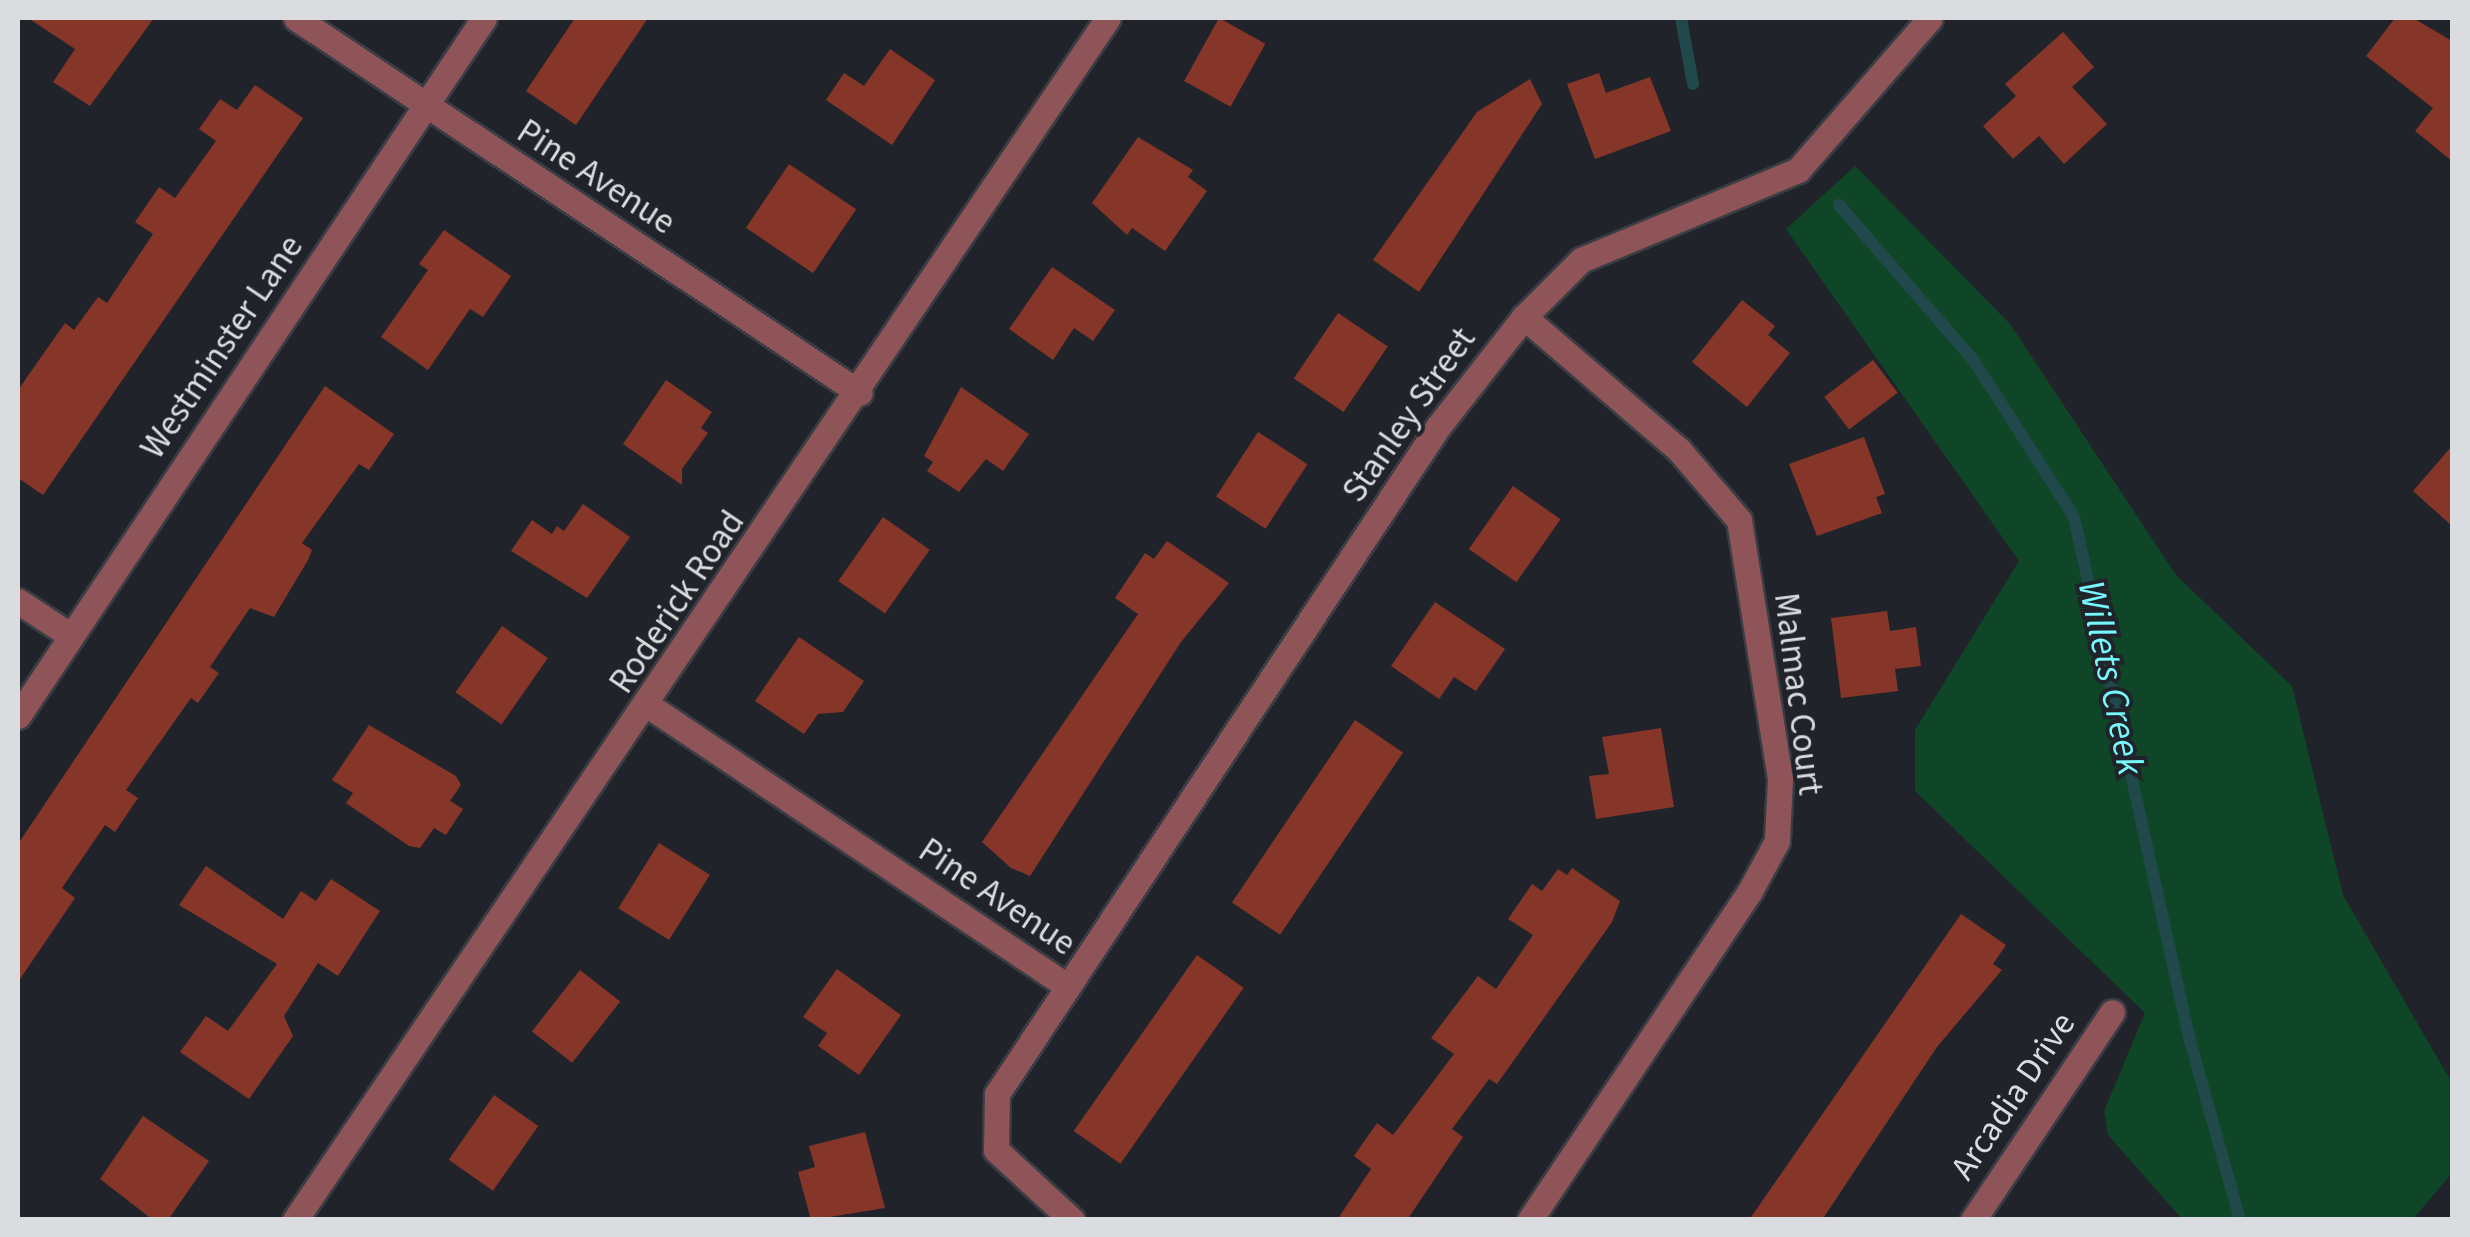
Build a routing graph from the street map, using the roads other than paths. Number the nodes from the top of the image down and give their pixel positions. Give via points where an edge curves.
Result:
1 (296, 18) edge
2 (484, 18) edge
3 (1108, 18) edge
4 (1930, 18) edge
5 (424, 106) junction
6 (1524, 317) junction
7 (860, 393) junction
8 (18, 601) edge
9 (71, 636) junction
10 (648, 706) junction
11 (18, 716) edge
12 (1067, 986) junction
13 (2112, 1012) dead end
14 (295, 1220) edge
15 (1072, 1220) edge
16 (1530, 1220) edge
17 (1973, 1220) edge

1 - 5 street, Pine Avenue
2 - 5 street, Westminster Lane
3 - 7 street, Roderick Road
4 - 6 street, Stanley Street via 1798,170 1580,260
5 - 7 street, Pine Avenue
5 - 9 street, Westminster Lane
6 - 12 street, Stanley Street via 1438,427
6 - 16 street, Malmac Court via 1679,450 1739,520 1780,779 1777,841 1750,891
7 - 10 street, Roderick Road
8 - 9 street
9 - 11 street, Westminster Lane
10 - 12 street, Pine Avenue
10 - 14 street, Roderick Road
12 - 15 street, Pine Avenue via 998,1094 996,1150
13 - 17 street, Arcadia Drive

